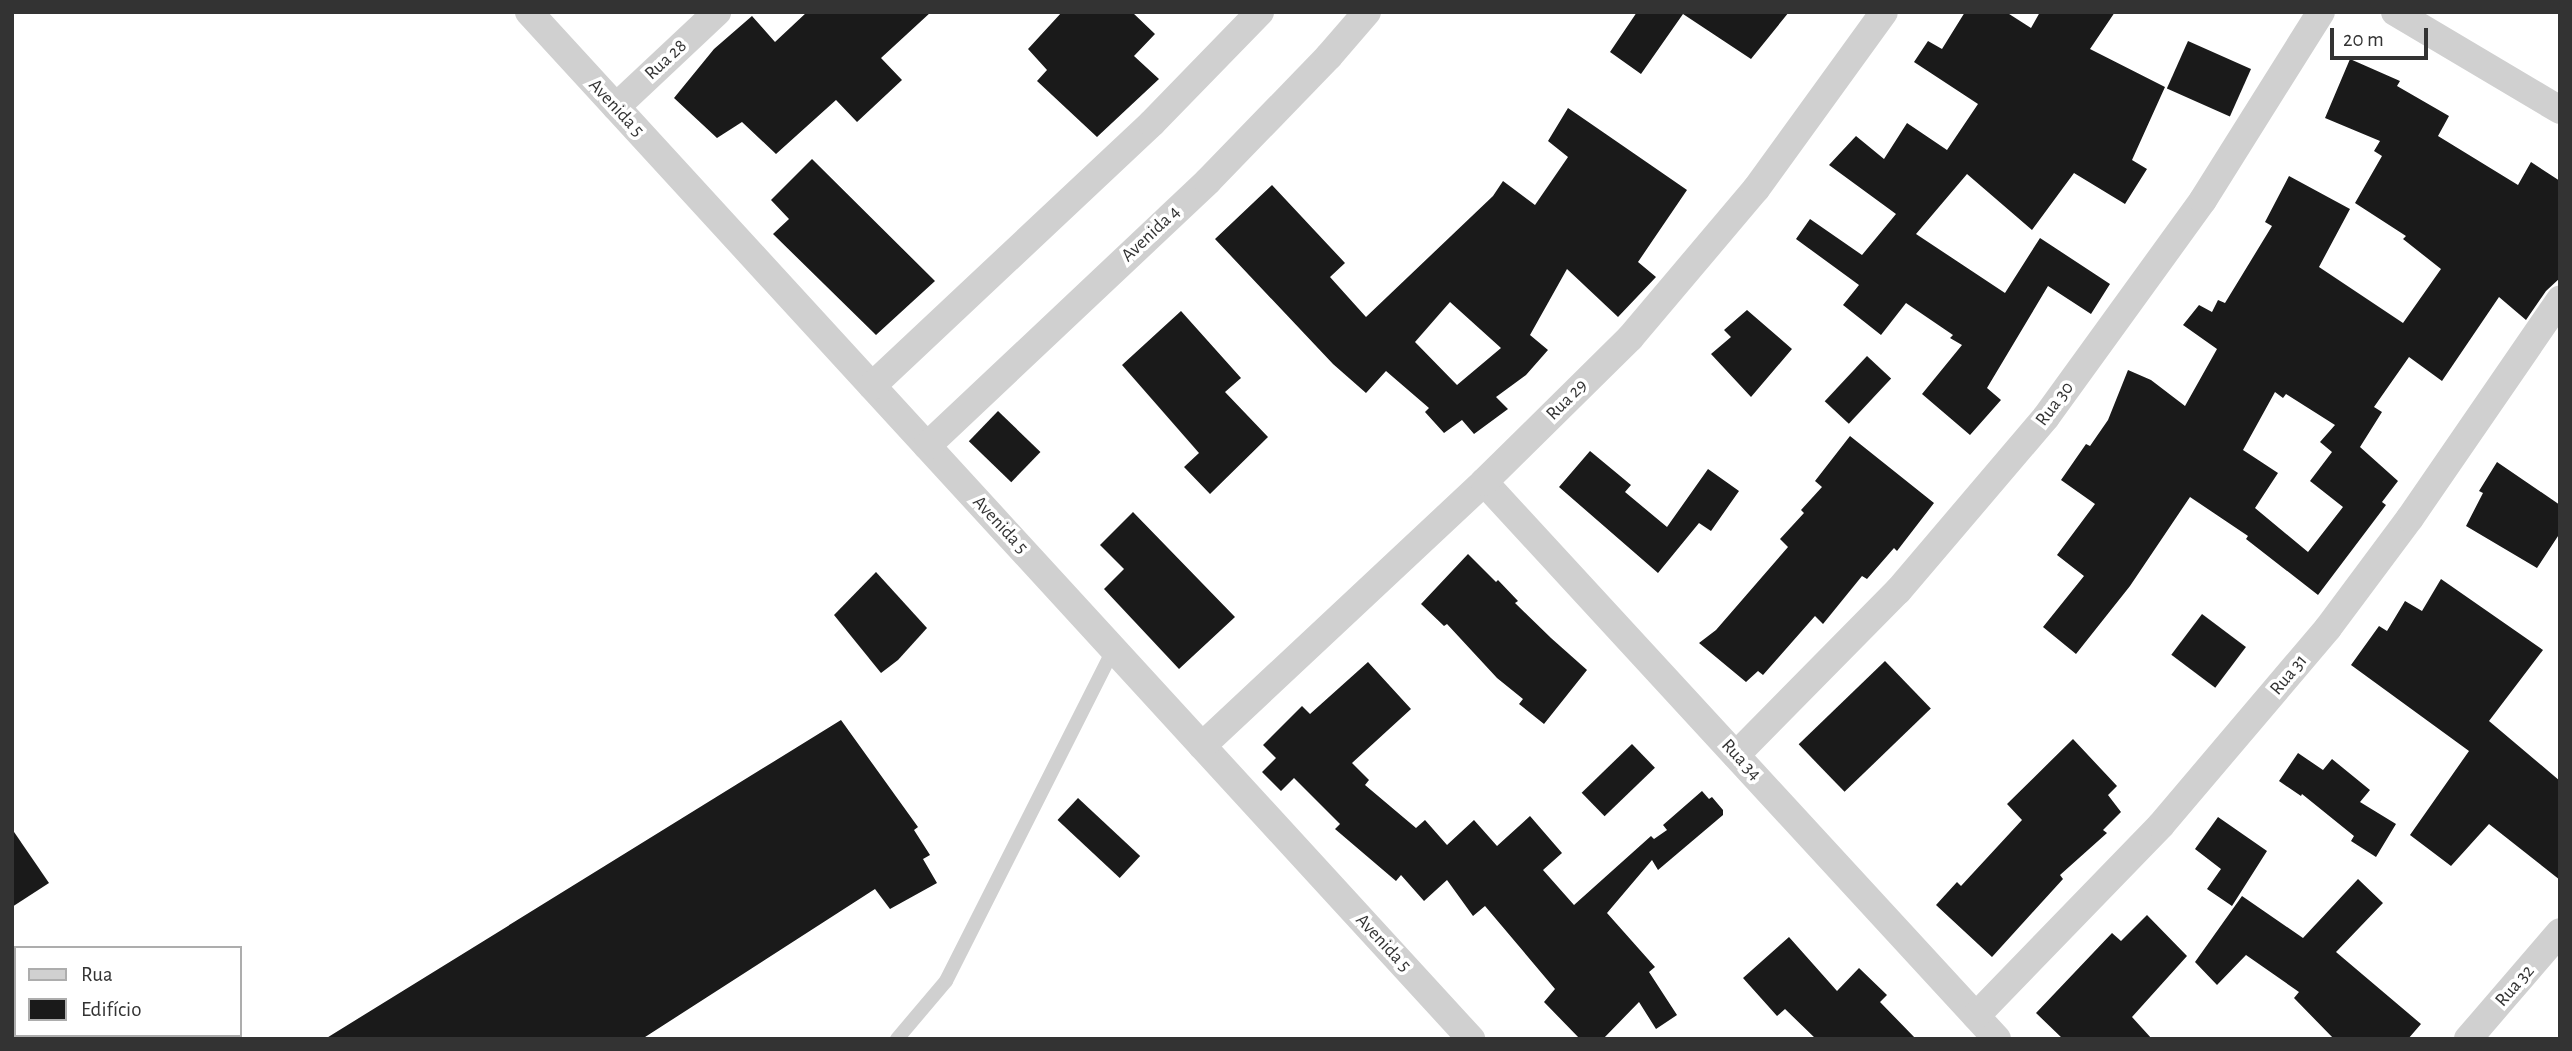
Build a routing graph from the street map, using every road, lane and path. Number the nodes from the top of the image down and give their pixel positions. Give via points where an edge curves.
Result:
1 (529, 12) edge
2 (717, 12) edge
3 (1260, 12) edge
4 (1367, 12) edge
5 (1884, 12) edge
6 (2321, 12) edge
7 (2395, 12) edge
8 (616, 107) junction
9 (2560, 110) edge
10 (2560, 300) edge
11 (872, 386) junction
12 (927, 446) junction
13 (1484, 482) junction
14 (1114, 649) junction
15 (1202, 746) junction
16 (1736, 755) junction
17 (2560, 932) edge
18 (1976, 1016) junction
19 (897, 1039) edge
20 (1471, 1039) edge
21 (1997, 1039) edge
22 (2468, 1039) edge

1 - 8 street, Avenida 5
2 - 8 street, Rua 28
3 - 11 street via 1152,123
4 - 12 street, Avenida 4 via 1208,181
5 - 13 street, Rua 29 via 1756,189 1630,338
6 - 16 street, Rua 30 via 2203,200 2046,417 1898,591
7 - 9 street
8 - 11 street, Avenida 5
10 - 18 street, Rua 31 via 2329,628 2161,825
11 - 12 street, Avenida 5
12 - 14 street, Avenida 5
13 - 15 street, Rua 29
13 - 16 street, Rua 34
14 - 15 street, Avenida 5
14 - 19 lane via 946,981
15 - 20 street, Avenida 5
16 - 18 street, Rua 34
17 - 22 street, Rua 32
18 - 21 street, Rua 34

